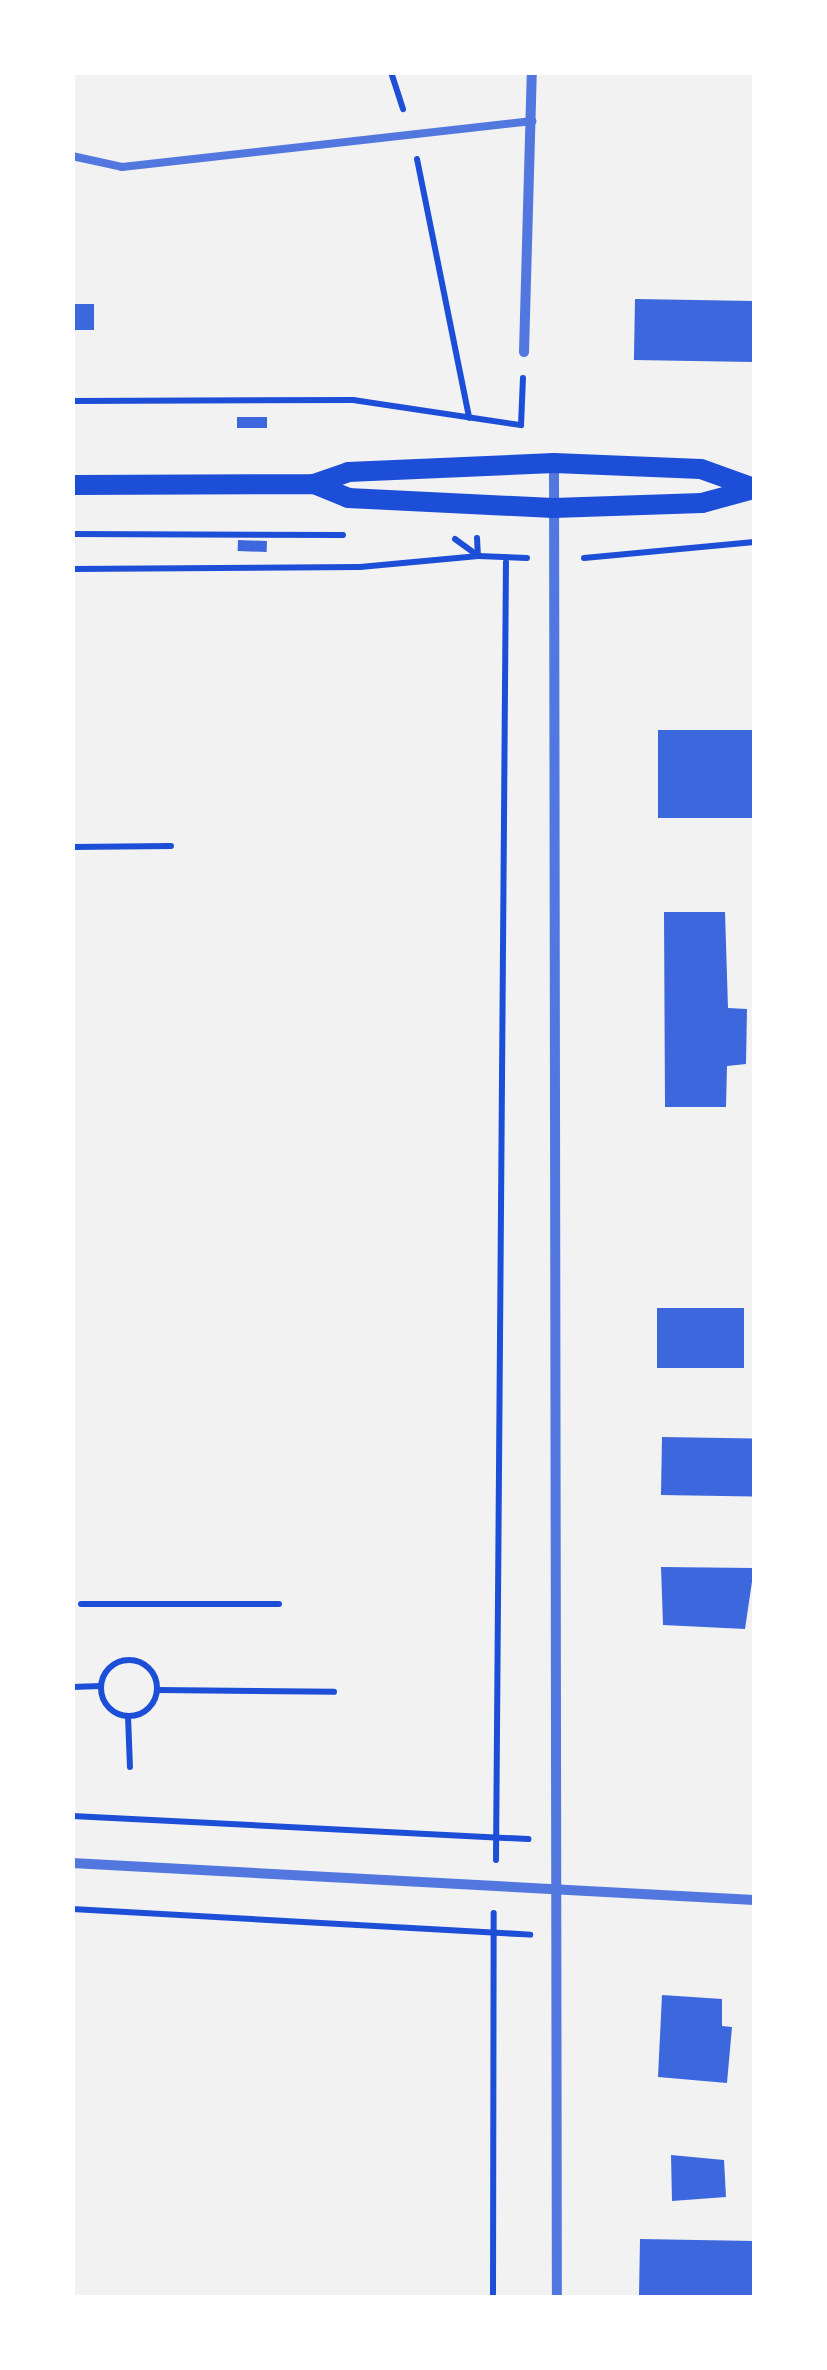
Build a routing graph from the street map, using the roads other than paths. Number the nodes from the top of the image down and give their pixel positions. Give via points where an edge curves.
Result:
1 (532, 72) edge
2 (532, 121) junction
3 (72, 156) edge
4 (524, 352) road end
5 (554, 463) junction
6 (314, 484) junction
7 (72, 485) edge
8 (754, 488) edge
9 (553, 508) junction
10 (72, 1863) edge
11 (558, 1890) junction
12 (754, 1900) edge
13 (557, 2298) edge

1 - 2 street
2 - 3 lane via 122,167
2 - 4 street
5 - 6 main road via 348,472
5 - 8 main road via 702,469
5 - 9 street
6 - 7 main road
6 - 9 main road via 348,498
8 - 9 main road via 702,504
9 - 11 street
10 - 11 street
11 - 12 street
11 - 13 street

